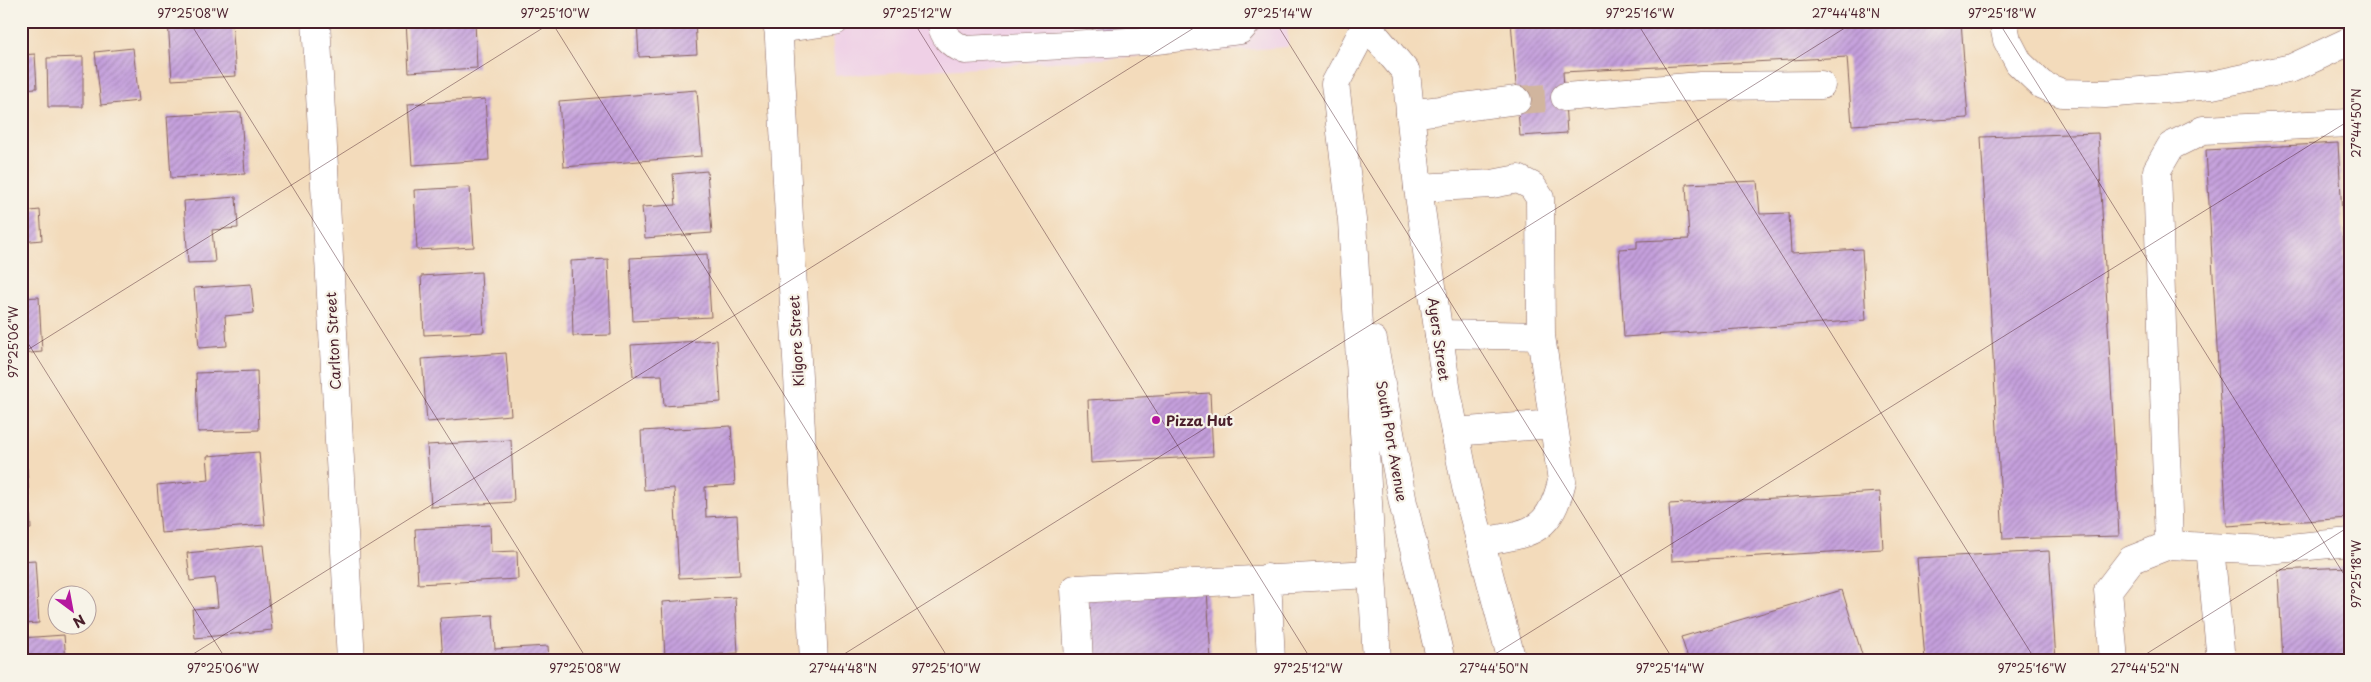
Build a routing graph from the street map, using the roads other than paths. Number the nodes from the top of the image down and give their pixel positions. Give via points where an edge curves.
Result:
1 (316, 21) edge
2 (835, 21) edge
3 (942, 21) edge
4 (1248, 21) edge
5 (2003, 21) edge
6 (1366, 23) edge
7 (778, 25) edge
8 (2350, 41) edge
9 (1821, 85) dead end
10 (1565, 96) tunnel mouth
11 (1517, 100) tunnel mouth
12 (1410, 114) junction
13 (2350, 123) edge
14 (1418, 188) junction
15 (1352, 220) junction
16 (1438, 334) junction
17 (1541, 336) junction
18 (1553, 424) junction
19 (1455, 432) junction
20 (1480, 542) junction
21 (2350, 542) edge
22 (2168, 544) junction
23 (2210, 547) junction
24 (1372, 574) junction
25 (1267, 578) junction
26 (351, 661) edge
27 (814, 661) edge
28 (1079, 661) edge
29 (1271, 661) edge
30 (1377, 661) edge
31 (1441, 661) edge
32 (1512, 661) edge
33 (2114, 661) edge
34 (2221, 661) edge

1 - 26 main road, Carlton Street
2 - 7 main road
3 - 4 main road via 950,44 965,50 1148,41 1240,30
5 - 8 main road via 2007,40 2019,63 2042,85 2062,94 2105,94 2212,85 2292,68
6 - 12 main road, Ayers Street via 1406,72
6 - 15 main road, Ayers Street via 1336,84
7 - 27 main road, Kilgore Street
9 - 10 main road via 1700,86
11 - 12 main road
12 - 14 main road, Ayers Street
13 - 22 main road via 2204,130 2171,146 2157,170
14 - 16 main road, Ayers Street
14 - 17 main road via 1492,184 1518,179 1532,186 1540,198
15 - 24 main road, Ayers Street
15 - 31 main road, South Port Avenue via 1403,503
16 - 17 main road
16 - 19 main road, Ayers Street
17 - 18 main road
18 - 19 main road
18 - 20 main road via 1562,482 1556,505 1544,522 1525,534
19 - 20 main road, Ayers Street
20 - 32 main road, Ayers Street
21 - 23 main road via 2268,550
22 - 23 main road
22 - 33 main road via 2131,560 2108,590
23 - 34 main road
24 - 25 main road
24 - 30 main road, Ayers Street
25 - 28 main road via 1075,589
25 - 29 main road

